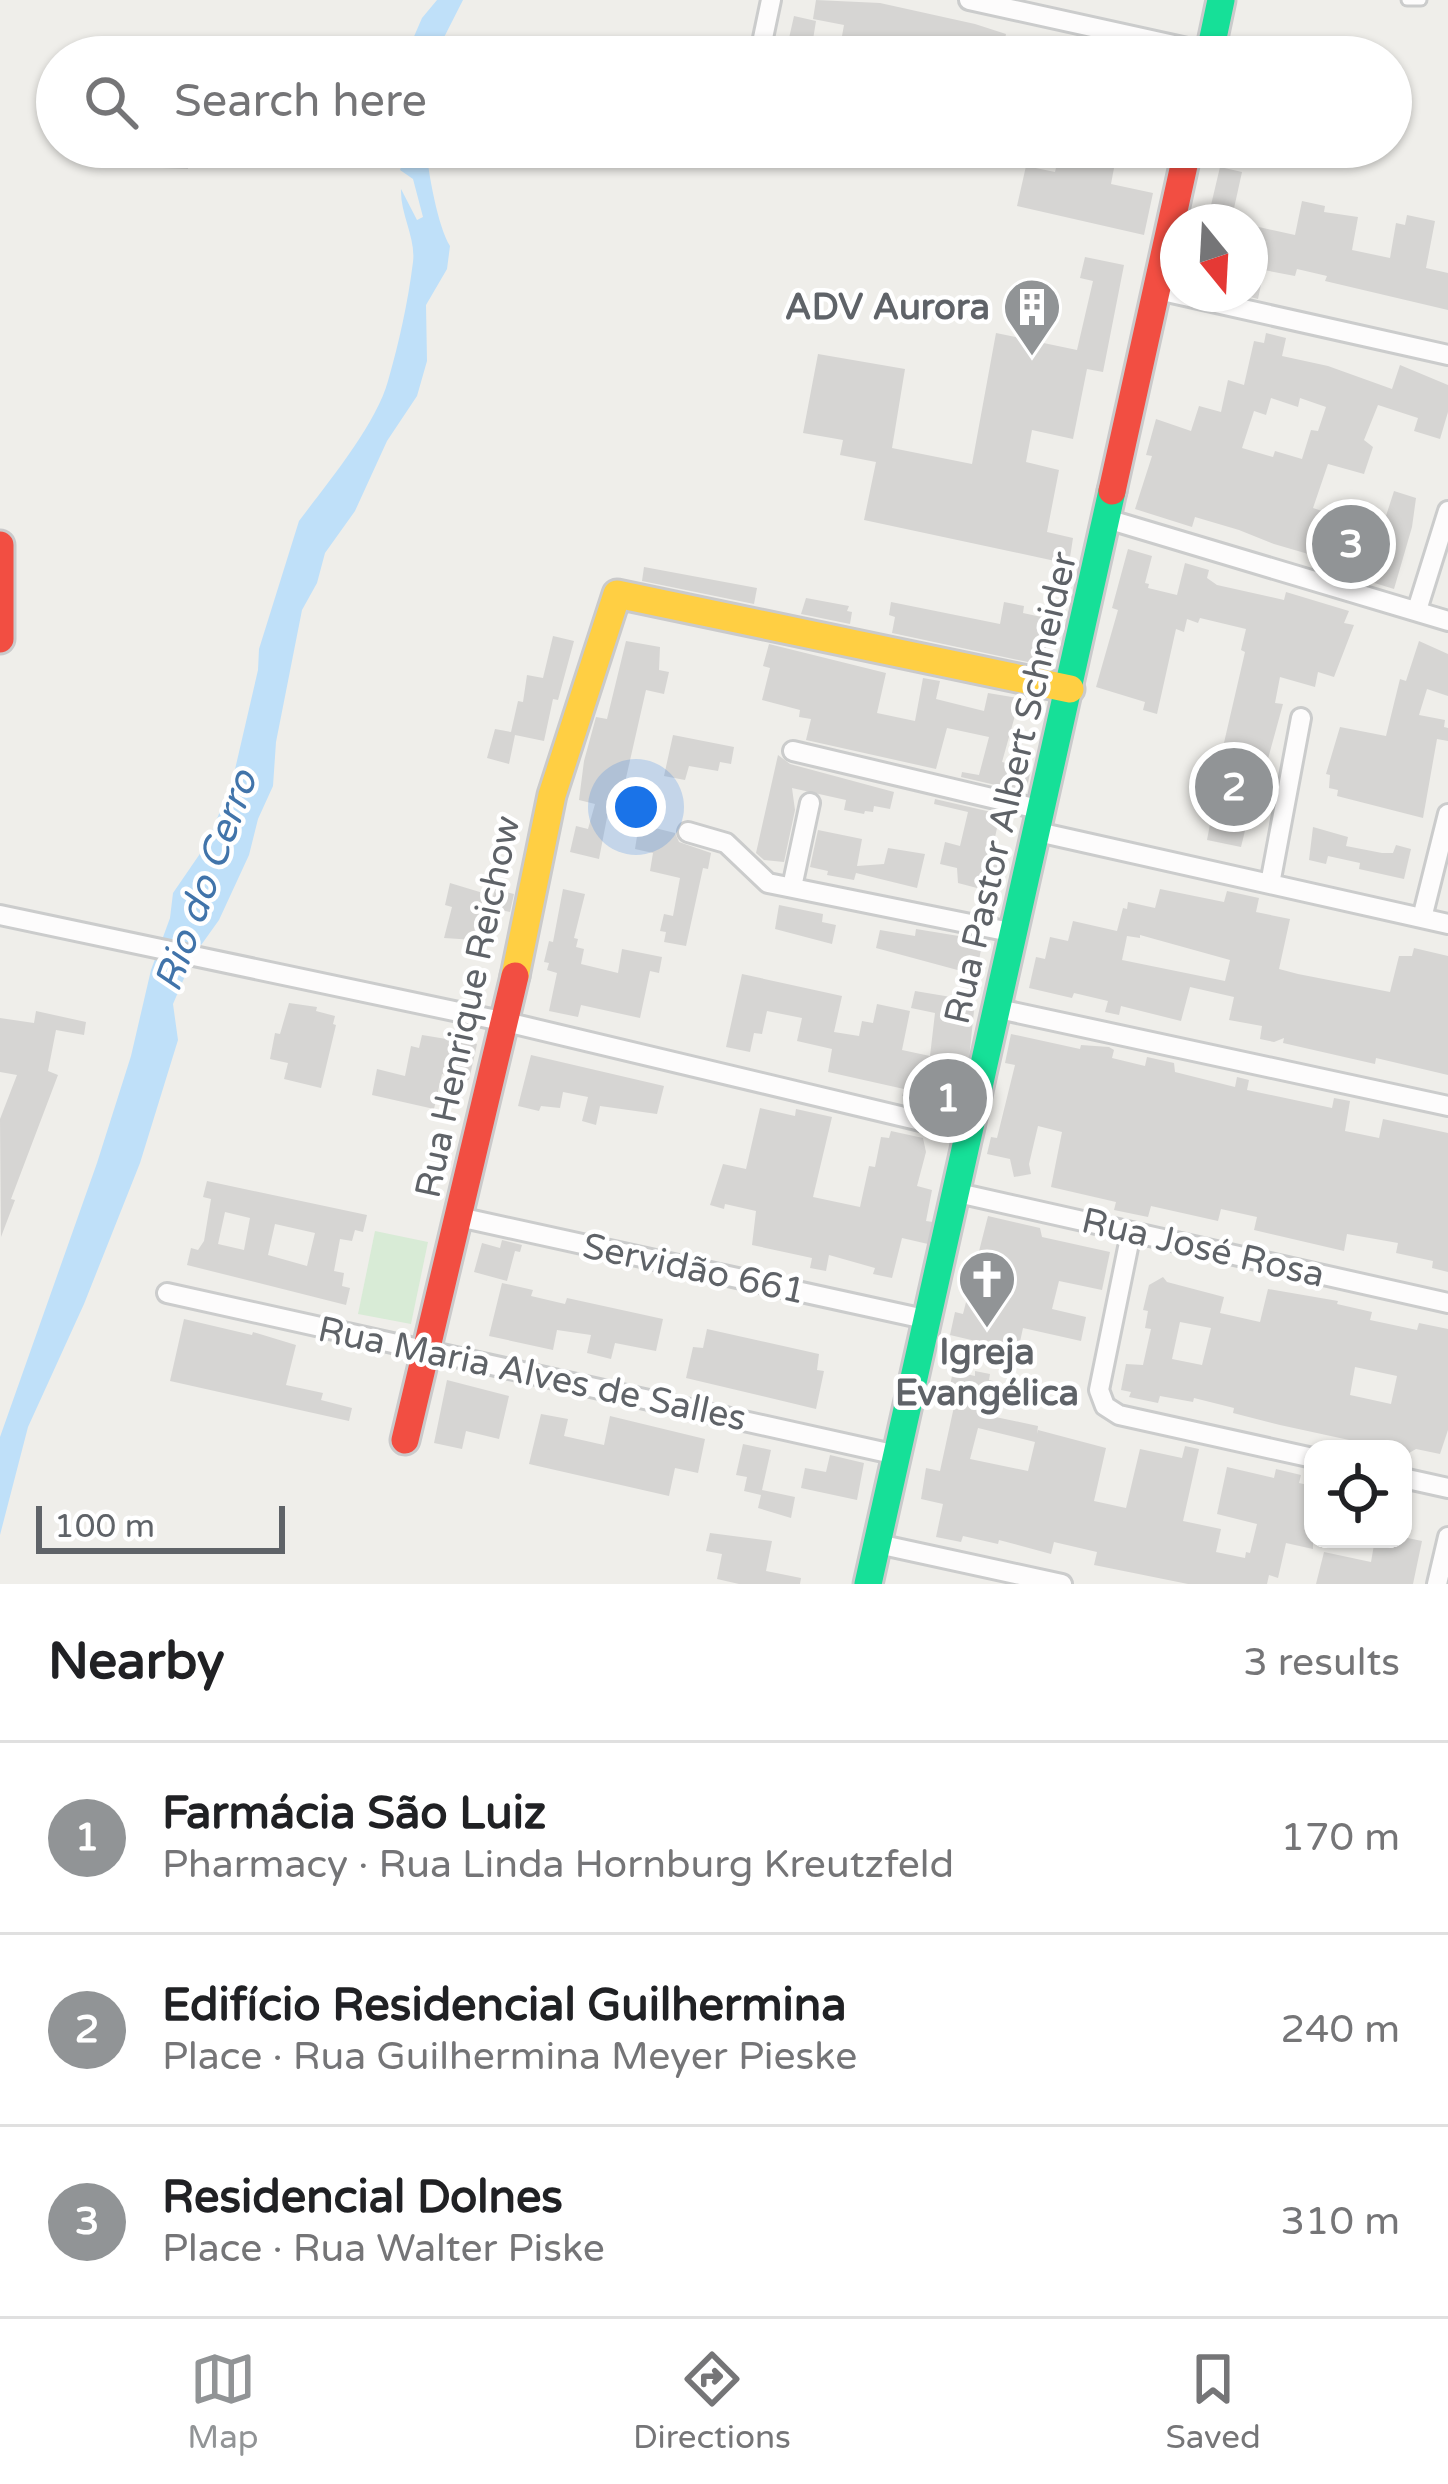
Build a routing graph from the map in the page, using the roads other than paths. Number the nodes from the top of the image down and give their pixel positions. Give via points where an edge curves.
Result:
1 (771, 0) edge
2 (969, 0) edge
3 (1221, 0) edge
4 (1406, 0) edge
5 (1421, 0) edge
6 (763, 36) edge
7 (1126, 36) edge
8 (1213, 36) edge
9 (1184, 168) edge
10 (1158, 290) junction
11 (1448, 355) edge
12 (1448, 511) edge
13 (1107, 519) junction
14 (0, 545) edge
15 (1418, 610) junction
16 (1448, 621) edge
17 (0, 638) edge
18 (1070, 689) junction
19 (1300, 718) dead end
20 (793, 751) dead end
21 (810, 803) dead end
22 (1448, 814) edge
23 (1040, 821) junction
24 (688, 832) dead end
25 (1270, 884) junction
26 (792, 887) junction
27 (0, 915) edge
28 (1423, 918) junction
29 (1448, 923) edge
30 (1015, 933) junction
31 (999, 1009) junction
32 (506, 1022) junction
33 (1448, 1106) edge
34 (971, 1133) junction
35 (958, 1193) junction
36 (459, 1216) junction
37 (582, 1231) dead end
38 (1131, 1233) junction
39 (167, 1294) dead end
40 (1448, 1303) edge
41 (930, 1315) junction
42 (426, 1352) junction
43 (405, 1439) dead end
44 (897, 1455) junction
45 (1304, 1456) edge
46 (1412, 1480) edge
47 (1448, 1488) edge
48 (1448, 1537) edge
49 (878, 1544) junction
50 (868, 1584) edge
51 (1062, 1584) edge
52 (1438, 1584) edge

1 - 6 street
2 - 7 street
3 - 8 main road
4 - 5 lane
9 - 10 main road, Rua Pastor Albert Schneider
10 - 11 street
10 - 13 main road, Rua Pastor Albert Schneider
12 - 15 street
13 - 15 street
13 - 18 main road, Rua Pastor Albert Schneider
14 - 17 main road
15 - 16 street
18 - 23 main road, Rua Pastor Albert Schneider
18 - 32 main road, Rua Henrique Reichow via 617,594 552,795
19 - 25 street
20 - 23 street
21 - 26 street
22 - 28 street
23 - 25 street
23 - 30 main road, Rua Pastor Albert Schneider
24 - 26 street via 726,843 768,883
25 - 28 street
26 - 30 street
27 - 32 street
28 - 29 street
30 - 31 main road, Rua Pastor Albert Schneider
31 - 33 street
31 - 34 main road, Rua Pastor Albert Schneider
32 - 34 street
32 - 36 main road, Rua Henrique Reichow
34 - 35 main road, Rua Pastor Albert Schneider
35 - 38 street, Rua José Rosa
35 - 41 main road, Rua Pastor Albert Schneider
36 - 41 street, Servidão 661
36 - 42 main road, Rua Henrique Reichow
37 - 41 street
38 - 40 street, Rua José Rosa
38 - 45 street via 1099,1390 1105,1406
39 - 42 street, Rua Maria Alves de Salles
41 - 44 main road, Rua Pastor Albert Schneider
42 - 43 main road, Rua Henrique Reichow
42 - 44 street, Rua Maria Alves de Salles
44 - 49 main road, Rua Pastor Albert Schneider
46 - 47 street
48 - 52 street
49 - 50 main road, Rua Pastor Albert Schneider
49 - 51 street

